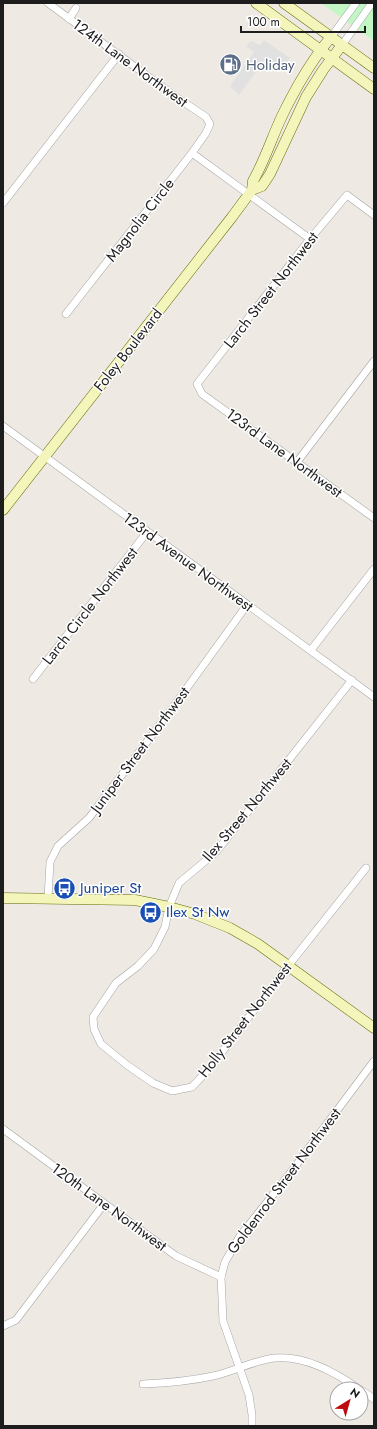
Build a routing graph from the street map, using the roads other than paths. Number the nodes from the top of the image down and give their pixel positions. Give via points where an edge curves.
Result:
1 (48, 3) edge
2 (256, 3) edge
3 (284, 3) edge
4 (356, 3) edge
5 (372, 3) edge
6 (76, 8) dead end
7 (69, 19) junction
8 (331, 37) junction
9 (342, 45) junction
10 (321, 50) junction
11 (119, 54) junction
12 (332, 58) junction
13 (374, 68) edge
14 (374, 89) edge
15 (210, 124) joint
16 (192, 153) junction
17 (250, 192) junction
18 (3, 203) edge
19 (374, 215) edge
20 (310, 239) junction
21 (66, 314) dead end
22 (374, 362) edge
23 (197, 384) joint
24 (3, 426) edge
25 (45, 456) junction
26 (297, 462) junction
27 (3, 510) edge
28 (374, 518) edge
29 (147, 532) junction
30 (374, 569) edge
31 (247, 605) junction
32 (311, 650) junction
33 (33, 679) dead end
34 (352, 680) junction
35 (374, 696) edge
36 (366, 868) dead end
37 (3, 898) edge
38 (48, 898) junction
39 (169, 907) junction
40 (288, 966) junction
41 (94, 1017) joint
42 (374, 1028) edge
43 (374, 1061) edge
44 (3, 1130) edge
45 (104, 1204) junction
46 (221, 1277) junction
47 (3, 1326) edge
48 (240, 1368) junction
49 (348, 1381) edge
50 (143, 1384) dead end
51 (252, 1426) edge

1 - 7 street, 124th Lane Northwest
2 - 10 street
3 - 8 street
4 - 8 street
5 - 9 street
6 - 7 street
7 - 11 street, 124th Lane Northwest
8 - 9 street
8 - 10 street, Foley Boulevard
9 - 12 street, Foley Boulevard
9 - 13 street
10 - 12 street
10 - 17 street, Foley Boulevard via 311,62 282,116
11 - 15 street, 124th Lane Northwest via 206,117
11 - 18 street
12 - 14 street
12 - 17 street, Foley Boulevard via 306,96 270,174 262,186
15 - 16 street, Magnolia Circle
16 - 17 street
16 - 21 street, Magnolia Circle
17 - 20 street
17 - 25 street, Foley Boulevard
19 - 20 street, Larch Street Northwest via 346,195
20 - 23 street, Larch Street Northwest
22 - 26 street
23 - 26 street, 123rd Lane Northwest via 202,394
24 - 25 street, 123rd Avenue Northwest
25 - 27 street, Foley Boulevard
25 - 29 street, 123rd Avenue Northwest
26 - 28 street, 123rd Lane Northwest
29 - 31 street, 123rd Avenue Northwest
29 - 33 street, Larch Circle Northwest
30 - 32 street
31 - 32 street, 123rd Avenue Northwest
31 - 38 street, Juniper Street Northwest via 89,818 58,846 50,862
32 - 34 street, 123rd Avenue Northwest
34 - 35 street, 123rd Avenue Northwest
34 - 39 street, Ilex Street Northwest via 216,852 179,883
36 - 40 street, Holly Street Northwest
37 - 38 street
38 - 39 street via 135,900
39 - 40 street via 230,928
39 - 41 street, Ilex Street Northwest via 165,926 154,949 138,966 116,983
40 - 41 street, Holly Street Northwest via 208,1070 192,1087 182,1090 172,1091 153,1083 101,1044 94,1029
40 - 42 street
43 - 46 street, Goldenrod Street Northwest via 240,1236 225,1262
44 - 45 street, 120th Lane Northwest
45 - 46 street, 120th Lane Northwest via 176,1256
45 - 47 street via 16,1320
46 - 48 street, Goldenrod Street Northwest via 223,1321
48 - 49 street via 275,1358 299,1360 320,1366
48 - 50 street via 187,1381
48 - 51 street, Goldenrod Street Northwest via 249,1395

